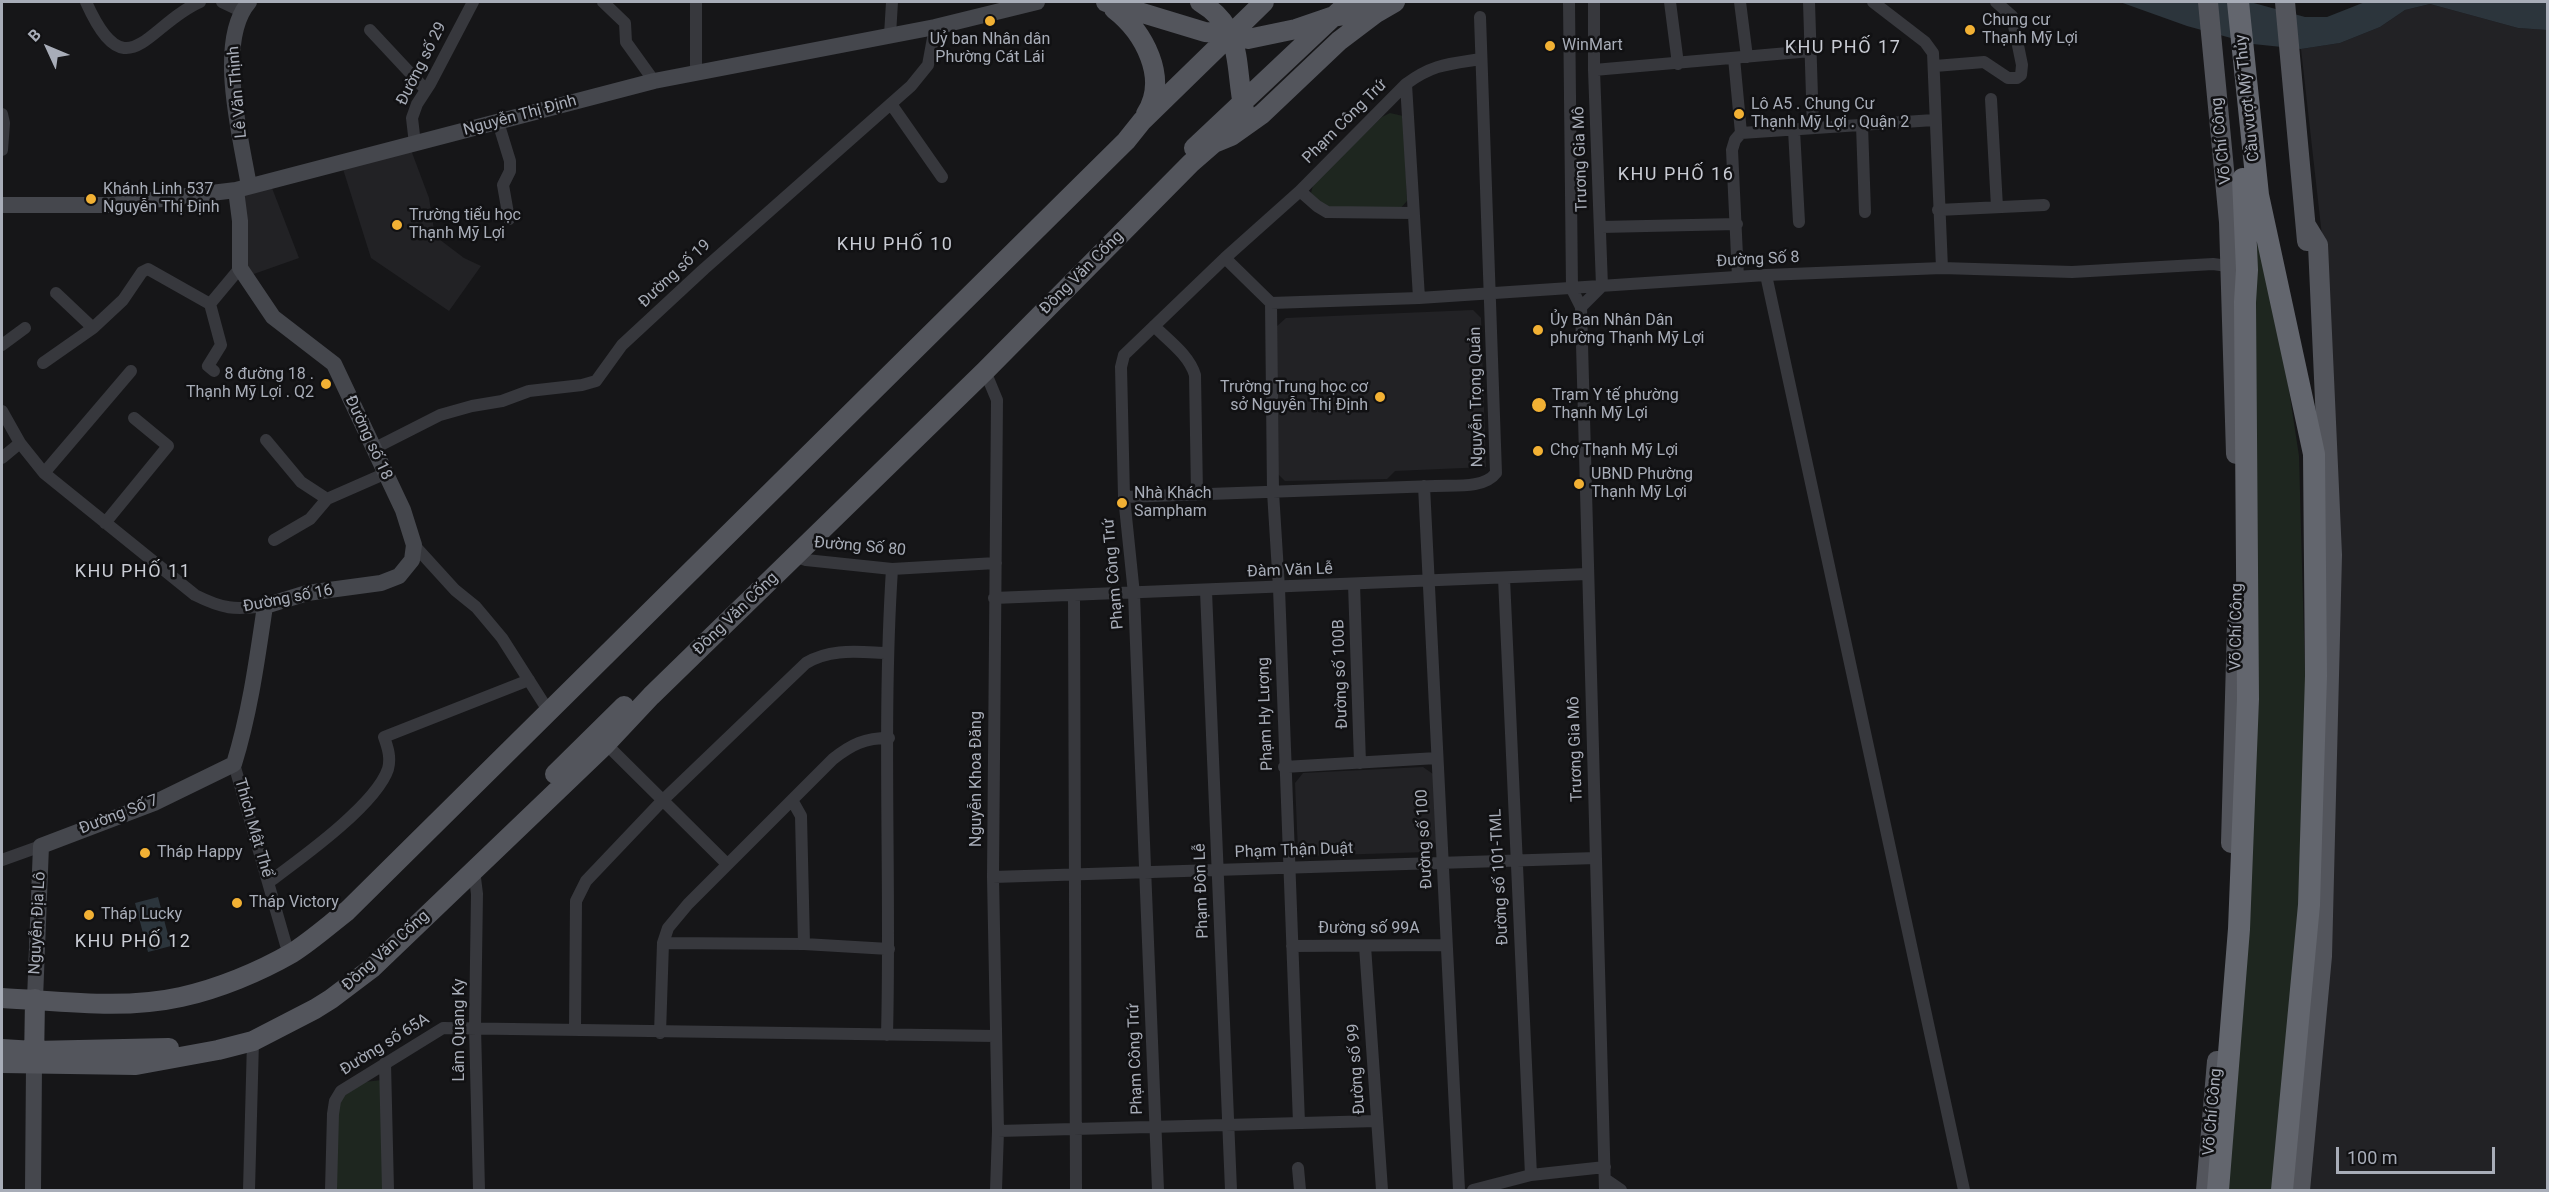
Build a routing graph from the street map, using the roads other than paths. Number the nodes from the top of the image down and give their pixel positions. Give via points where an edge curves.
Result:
1 (86, 2) edge
2 (200, 2) edge
3 (222, 2) edge
4 (472, 2) edge
5 (603, 2) edge
6 (696, 2) edge
7 (892, 2) edge
8 (1037, 2) edge
9 (1105, 2) edge
10 (1200, 2) edge
11 (1264, 2) edge
12 (1349, 2) edge
13 (1368, 2) edge
14 (1395, 2) edge
15 (1569, 2) edge
16 (1594, 2) edge
17 (1670, 2) edge
18 (1740, 2) edge
19 (1809, 2) edge
20 (1873, 2) edge
21 (1996, 2) edge
22 (2208, 2) edge
23 (2225, 2) edge
24 (2238, 2) edge
25 (2285, 2) edge
26 (245, 6) edge
27 (1331, 16) junction
28 (1480, 17) dead end
29 (935, 27) junction
30 (370, 30) dead end
31 (1231, 34) junction
32 (890, 35) junction
33 (1811, 51) junction
34 (1740, 58) junction
35 (1481, 59) junction
36 (1678, 64) junction
37 (1935, 66) junction
38 (1594, 70) junction
39 (696, 73) junction
40 (654, 81) junction
41 (1239, 81) junction
42 (1406, 84) junction
43 (426, 90) junction
44 (1991, 99) dead end
45 (1242, 101) junction
46 (891, 104) junction
47 (2, 114) edge
48 (1223, 119) junction
49 (1934, 120) junction
50 (498, 123) junction
51 (1247, 125) junction
52 (1862, 125) junction
53 (1137, 126) junction
54 (1813, 128) junction
55 (1794, 130) junction
56 (1741, 134) junction
57 (1214, 143) junction
58 (415, 144) junction
59 (2, 150) edge
60 (1188, 160) junction
61 (942, 177) dead end
62 (243, 188) junction
63 (1300, 190) junction
64 (2251, 194) junction
65 (2, 205) edge
66 (2044, 205) dead end
67 (1997, 207) junction
68 (1938, 210) junction
69 (1865, 212) dead end
70 (1413, 213) junction
71 (508, 219) dead end
72 (1799, 222) dead end
73 (1737, 224) junction
74 (1600, 227) junction
75 (2307, 227) junction
76 (1225, 258) junction
77 (240, 268) junction
78 (1942, 268) junction
79 (2238, 268) junction
80 (1766, 275) junction
81 (1738, 277) junction
82 (1602, 286) junction
83 (1572, 289) junction
84 (56, 292) dead end
85 (1491, 293) junction
86 (1419, 298) junction
87 (1271, 303) junction
88 (210, 304) junction
89 (1581, 307) junction
90 (1154, 326) junction
91 (25, 328) dead end
92 (93, 328) junction
93 (2, 345) edge
94 (43, 363) dead end
95 (985, 370) junction
96 (131, 371) dead end
97 (214, 371) dead end
98 (2, 411) edge
99 (134, 418) dead end
100 (266, 440) dead end
101 (813, 443) junction
102 (20, 444) junction
103 (374, 449) junction
104 (2314, 454) junction
105 (2, 458) edge
106 (44, 472) junction
107 (384, 474) junction
108 (1424, 486) junction
109 (1273, 492) junction
110 (1197, 494) junction
111 (1124, 497) junction
112 (327, 499) junction
113 (105, 523) junction
114 (274, 540) dead end
115 (414, 545) junction
116 (788, 554) junction
117 (2323, 556) junction
118 (996, 563) junction
119 (892, 569) junction
120 (1587, 574) junction
121 (1504, 578) junction
122 (1428, 581) junction
123 (1354, 585) junction
124 (1279, 588) junction
125 (1206, 591) junction
126 (1134, 594) junction
127 (1074, 596) junction
128 (994, 598) junction
129 (265, 606) junction
130 (887, 653) junction
131 (529, 680) junction
132 (544, 704) junction
133 (889, 738) junction
134 (606, 744) junction
135 (1437, 758) junction
136 (1360, 763) junction
137 (234, 764) junction
138 (1284, 767) junction
139 (663, 800) junction
140 (792, 800) junction
141 (41, 846) junction
142 (1596, 858) junction
143 (2, 860) edge
144 (1515, 860) junction
145 (1442, 862) junction
146 (472, 864) junction
147 (727, 864) junction
148 (1288, 867) junction
149 (1218, 870) junction
150 (1145, 872) junction
151 (1075, 874) junction
152 (993, 876) junction
153 (270, 882) junction
154 (663, 943) junction
155 (804, 944) junction
156 (286, 945) junction
157 (1446, 945) junction
158 (1292, 946) junction
159 (1365, 946) junction
160 (889, 949) junction
161 (2, 998) edge
162 (35, 999) junction
163 (475, 1027) junction
164 (575, 1029) junction
165 (660, 1033) junction
166 (887, 1035) junction
167 (995, 1036) junction
168 (253, 1041) junction
169 (2, 1049) edge
170 (34, 1058) junction
171 (2, 1063) edge
172 (385, 1064) junction
173 (1377, 1121) junction
174 (1299, 1124) junction
175 (1228, 1125) junction
176 (1156, 1127) junction
177 (1076, 1129) junction
178 (999, 1131) junction
179 (1298, 1168) dead end
180 (1531, 1175) junction
181 (1605, 1179) edge
182 (33, 1191) edge
183 (249, 1191) edge
184 (331, 1191) edge
185 (388, 1191) edge
186 (479, 1191) edge
187 (996, 1191) edge
188 (1076, 1191) edge
189 (1158, 1191) edge
190 (1231, 1191) edge
191 (1300, 1191) edge
192 (1382, 1191) edge
193 (1459, 1191) edge
194 (1473, 1191) edge
195 (1621, 1191) edge
196 (1964, 1191) edge
197 (2206, 1191) edge
198 (2218, 1191) edge
199 (2282, 1191) edge
200 (2300, 1191) edge

1 - 2 street via 105,36 124,49 142,44 184,9
3 - 26 street
4 - 43 street, Đường số 29
5 - 40 street via 625,23 626,42
6 - 39 street
7 - 32 street
8 - 29 street, Nguyễn Thị Định
9 - 31 main road via 1205,32
9 - 53 main road via 1134,27 1151,56 1154,89 1150,107
10 - 31 main road via 1222,20
11 - 31 main road
12 - 27 main road
13 - 27 main road via 1350,14
14 - 51 main road, Đồng Văn Cống via 1338,42
15 - 83 street, Trương Gia Mô
16 - 38 street, Trương Gia Mô
17 - 36 street
18 - 34 street
19 - 33 street
20 - 37 street via 1925,42 1933,53
21 - 37 street via 2012,16 2021,75 2008,78 1984,62
22 - 79 main road, Võ Chí Công via 2229,222
23 - 64 highway, Cầu vượt Mỹ Thủy
24 - 64 highway, Cầu vượt Mỹ Thủy
25 - 75 main road
26 - 62 street, Lê Văn Thịnh via 233,36
27 - 31 main road via 1267,36 1248,39
27 - 45 main road, Đồng Văn Cống
28 - 35 street, Nguyễn Trọng Quản
29 - 32 street, Nguyễn Thị Định
29 - 46 street, Đường số 19 via 928,65
30 - 43 street
31 - 41 main road via 1238,52
31 - 53 main road
32 - 39 street, Nguyễn Thị Định
33 - 34 street
33 - 54 street
34 - 36 street
34 - 56 street
35 - 42 street, Phạm Công Trứ via 1425,70
35 - 85 street, Nguyễn Trọng Quản
36 - 38 street
37 - 49 street
38 - 74 street, Trương Gia Mô
39 - 40 street, Nguyễn Thị Định
40 - 50 street, Nguyễn Thị Định
41 - 45 main road
41 - 48 main road
42 - 63 street, Phạm Công Trứ
42 - 70 street
43 - 58 street, Đường số 29 via 412,118
44 - 67 street
45 - 48 main road, Đồng Văn Cống
45 - 51 main road
45 - 57 main road via 1234,123
46 - 61 street
46 - 103 street, Đường số 19 via 622,345 596,381 530,391 440,415
47 - 59 street
48 - 60 main road, Đồng Văn Cống
49 - 52 street
49 - 68 street
50 - 58 street, Nguyễn Thị Định
50 - 71 street via 510,161 503,185
51 - 57 main road, Đồng Văn Cống
52 - 54 street
52 - 69 street
53 - 101 main road via 1126,141
54 - 55 street
55 - 56 street
55 - 72 street
56 - 73 street via 1732,150
57 - 60 main road, Đồng Văn Cống
58 - 62 street, Nguyễn Thị Định
60 - 95 main road, Đồng Văn Cống
60 - 116 main road, Đồng Văn Cống
62 - 65 street, Nguyễn Thị Định via 112,205
62 - 77 street
63 - 70 street via 1327,212
63 - 76 street, Phạm Công Trứ
64 - 79 highway, Võ Chí Công
64 - 104 highway
66 - 67 street
67 - 68 street
68 - 78 street
70 - 86 street
73 - 74 street
73 - 81 street
74 - 82 street, Trương Gia Mô
75 - 104 main road via 2316,384
75 - 117 main road via 2318,245
76 - 87 street
76 - 90 street, Phạm Công Trứ
77 - 88 street
77 - 103 street, Đường số 18 via 273,317 334,364
78 - 79 street, Đường Số 8 via 2072,272 2213,264
78 - 80 street, Đường Số 8
79 - 197 main road, Võ Chí Công via 2239,564 2229,928
79 - 198 highway, Võ Chí Công via 2245,302 2248,699 2239,929
80 - 81 street, Đường Số 8
80 - 196 street
81 - 82 street, Đường Số 8
82 - 83 street, Đường Số 8
82 - 89 street
83 - 85 street, Đường Số 8
83 - 89 street, Trương Gia Mô
84 - 92 street
85 - 86 street, Đường Số 8
85 - 108 street, Nguyễn Trọng Quản via 1496,473 1483,483
86 - 87 street, Đường Số 8
87 - 109 street, Phạm Hy Lượng
88 - 92 street via 145,269 123,300
88 - 97 street via 221,345 208,366
89 - 120 street, Trương Gia Mô
90 - 110 street via 1185,357 1195,375
90 - 111 street, Phạm Công Trứ via 1124,355 1121,367
91 - 93 street
92 - 94 street
95 - 116 main road, Đồng Văn Cống
95 - 118 street, Nguyễn Khoa Đăng via 998,400
96 - 106 street
98 - 102 street, Đường số 16
99 - 113 street via 168,446
100 - 112 street via 301,482
101 - 132 main road
101 - 162 main road via 347,910 292,952 227,982 181,997 101,1003
102 - 105 street
102 - 106 street, Đường số 16
103 - 107 street, Đường số 18
104 - 117 highway
106 - 113 street, Đường số 16
107 - 112 street
107 - 115 street, Đường số 18 via 404,510
108 - 109 street, Nguyễn Trọng Quản
108 - 122 street, Đường số 100
109 - 110 street, Nguyễn Trọng Quản
109 - 124 street, Phạm Hy Lượng
110 - 111 street, Nguyễn Trọng Quản
111 - 126 street, Phạm Công Trứ
112 - 114 street via 310,519
113 - 129 street, Đường số 16 via 195,595 219,607 238,610
115 - 129 street, Đường số 16 via 412,560 399,576 381,583 307,593
115 - 131 street, Đường số 18 via 476,607
116 - 119 street, Đường Số 80 via 806,560
116 - 134 main road, Đồng Văn Cống
116 - 146 main road, Đồng Văn Cống
117 - 199 highway via 2309,905
117 - 200 main road via 2322,956
118 - 119 street, Đường Số 80
118 - 128 street, Nguyễn Khoa Đăng
119 - 130 street
120 - 121 street, Đàm Văn Lễ
120 - 142 street, Trương Gia Mô
121 - 122 street, Đàm Văn Lễ
121 - 144 street, Đường số 101-TML
122 - 123 street, Đàm Văn Lễ
122 - 135 street, Đường số 100
123 - 124 street, Đàm Văn Lễ
123 - 136 street, Đường số 100B
124 - 125 street, Đàm Văn Lễ
124 - 138 street, Phạm Hy Lượng
125 - 126 street, Đàm Văn Lễ
125 - 149 street, Phạm Đôn Lễ
126 - 127 street, Đàm Văn Lễ
126 - 150 street, Phạm Công Trứ
127 - 128 street, Đàm Văn Lễ
127 - 151 street
128 - 152 street, Nguyễn Khoa Đăng
129 - 137 street, Thích Mật Thể via 256,675
130 - 133 street
130 - 139 street via 836,652 806,663
131 - 132 street, Đường số 18
131 - 153 street via 384,737 389,762 377,788 351,816
132 - 156 main road via 356,891
133 - 140 street via 869,738 852,744
133 - 160 street
134 - 139 street
134 - 146 main road, Đồng Văn Cống
135 - 136 street
135 - 145 street, Đường số 100
136 - 138 street
137 - 141 street, Đường Số 7 via 154,803
137 - 153 street, Thích Mật Thể
138 - 148 street, Phạm Hy Lượng
139 - 147 street
139 - 164 street via 586,881 576,901
140 - 147 street
140 - 155 street via 801,816
141 - 143 street, Đường Số 7
141 - 162 street, Nguyễn Địa Lô
142 - 144 street, Phạm Thận Duật
142 - 181 street, Trương Gia Mô
144 - 145 street, Phạm Thận Duật
144 - 180 street, Đường số 101-TML
145 - 148 street, Phạm Thận Duật
145 - 157 street, Đường số 100
146 - 163 street, Lâm Quang Ky via 477,934
146 - 168 main road, Đồng Văn Cống via 372,968 331,999
146 - 170 main road, Đồng Văn Cống via 341,981 320,996 245,1032 162,1050
147 - 154 street via 688,903 668,928
148 - 149 street, Phạm Thận Duật
148 - 158 street, Phạm Hy Lượng
149 - 150 street, Phạm Thận Duật
149 - 175 street, Phạm Đôn Lễ
150 - 151 street, Phạm Thận Duật
150 - 176 street, Phạm Công Trứ
151 - 152 street, Phạm Thận Duật
151 - 177 street
152 - 167 street, Nguyễn Khoa Đăng
153 - 156 street, Thích Mật Thể
154 - 155 street
154 - 165 street
155 - 160 street
156 - 162 main road via 239,967 186,983
157 - 159 street, Đường số 99A
157 - 193 street, Đường số 100
158 - 159 street, Đường số 99A
158 - 174 street, Phạm Hy Lượng
159 - 173 street, Đường số 99
160 - 166 street
161 - 162 main road
162 - 170 main road
163 - 164 street, Đường số 65A
163 - 172 street, Đường số 65A via 442,1028
163 - 186 street, Lâm Quang Ky
164 - 165 street, Đường số 65A
165 - 166 street, Đường số 65A
166 - 167 street, Đường số 65A
167 - 178 street, Nguyễn Khoa Đăng
168 - 170 main road, Đồng Văn Cống via 135,1065
168 - 183 street
169 - 170 main road, Đồng Văn Cống
170 - 171 main road, Đồng Văn Cống
170 - 182 street
172 - 184 street, Đường số 65A via 341,1091 335,1101
172 - 185 street
173 - 174 street
173 - 192 street, Đường số 99
174 - 175 street
175 - 176 street
175 - 190 street, Phạm Đôn Lễ
176 - 177 street
176 - 189 street, Phạm Công Trứ
177 - 178 street
177 - 188 street
178 - 187 street, Nguyễn Khoa Đăng
179 - 191 street
180 - 181 street
180 - 194 street
181 - 195 street

